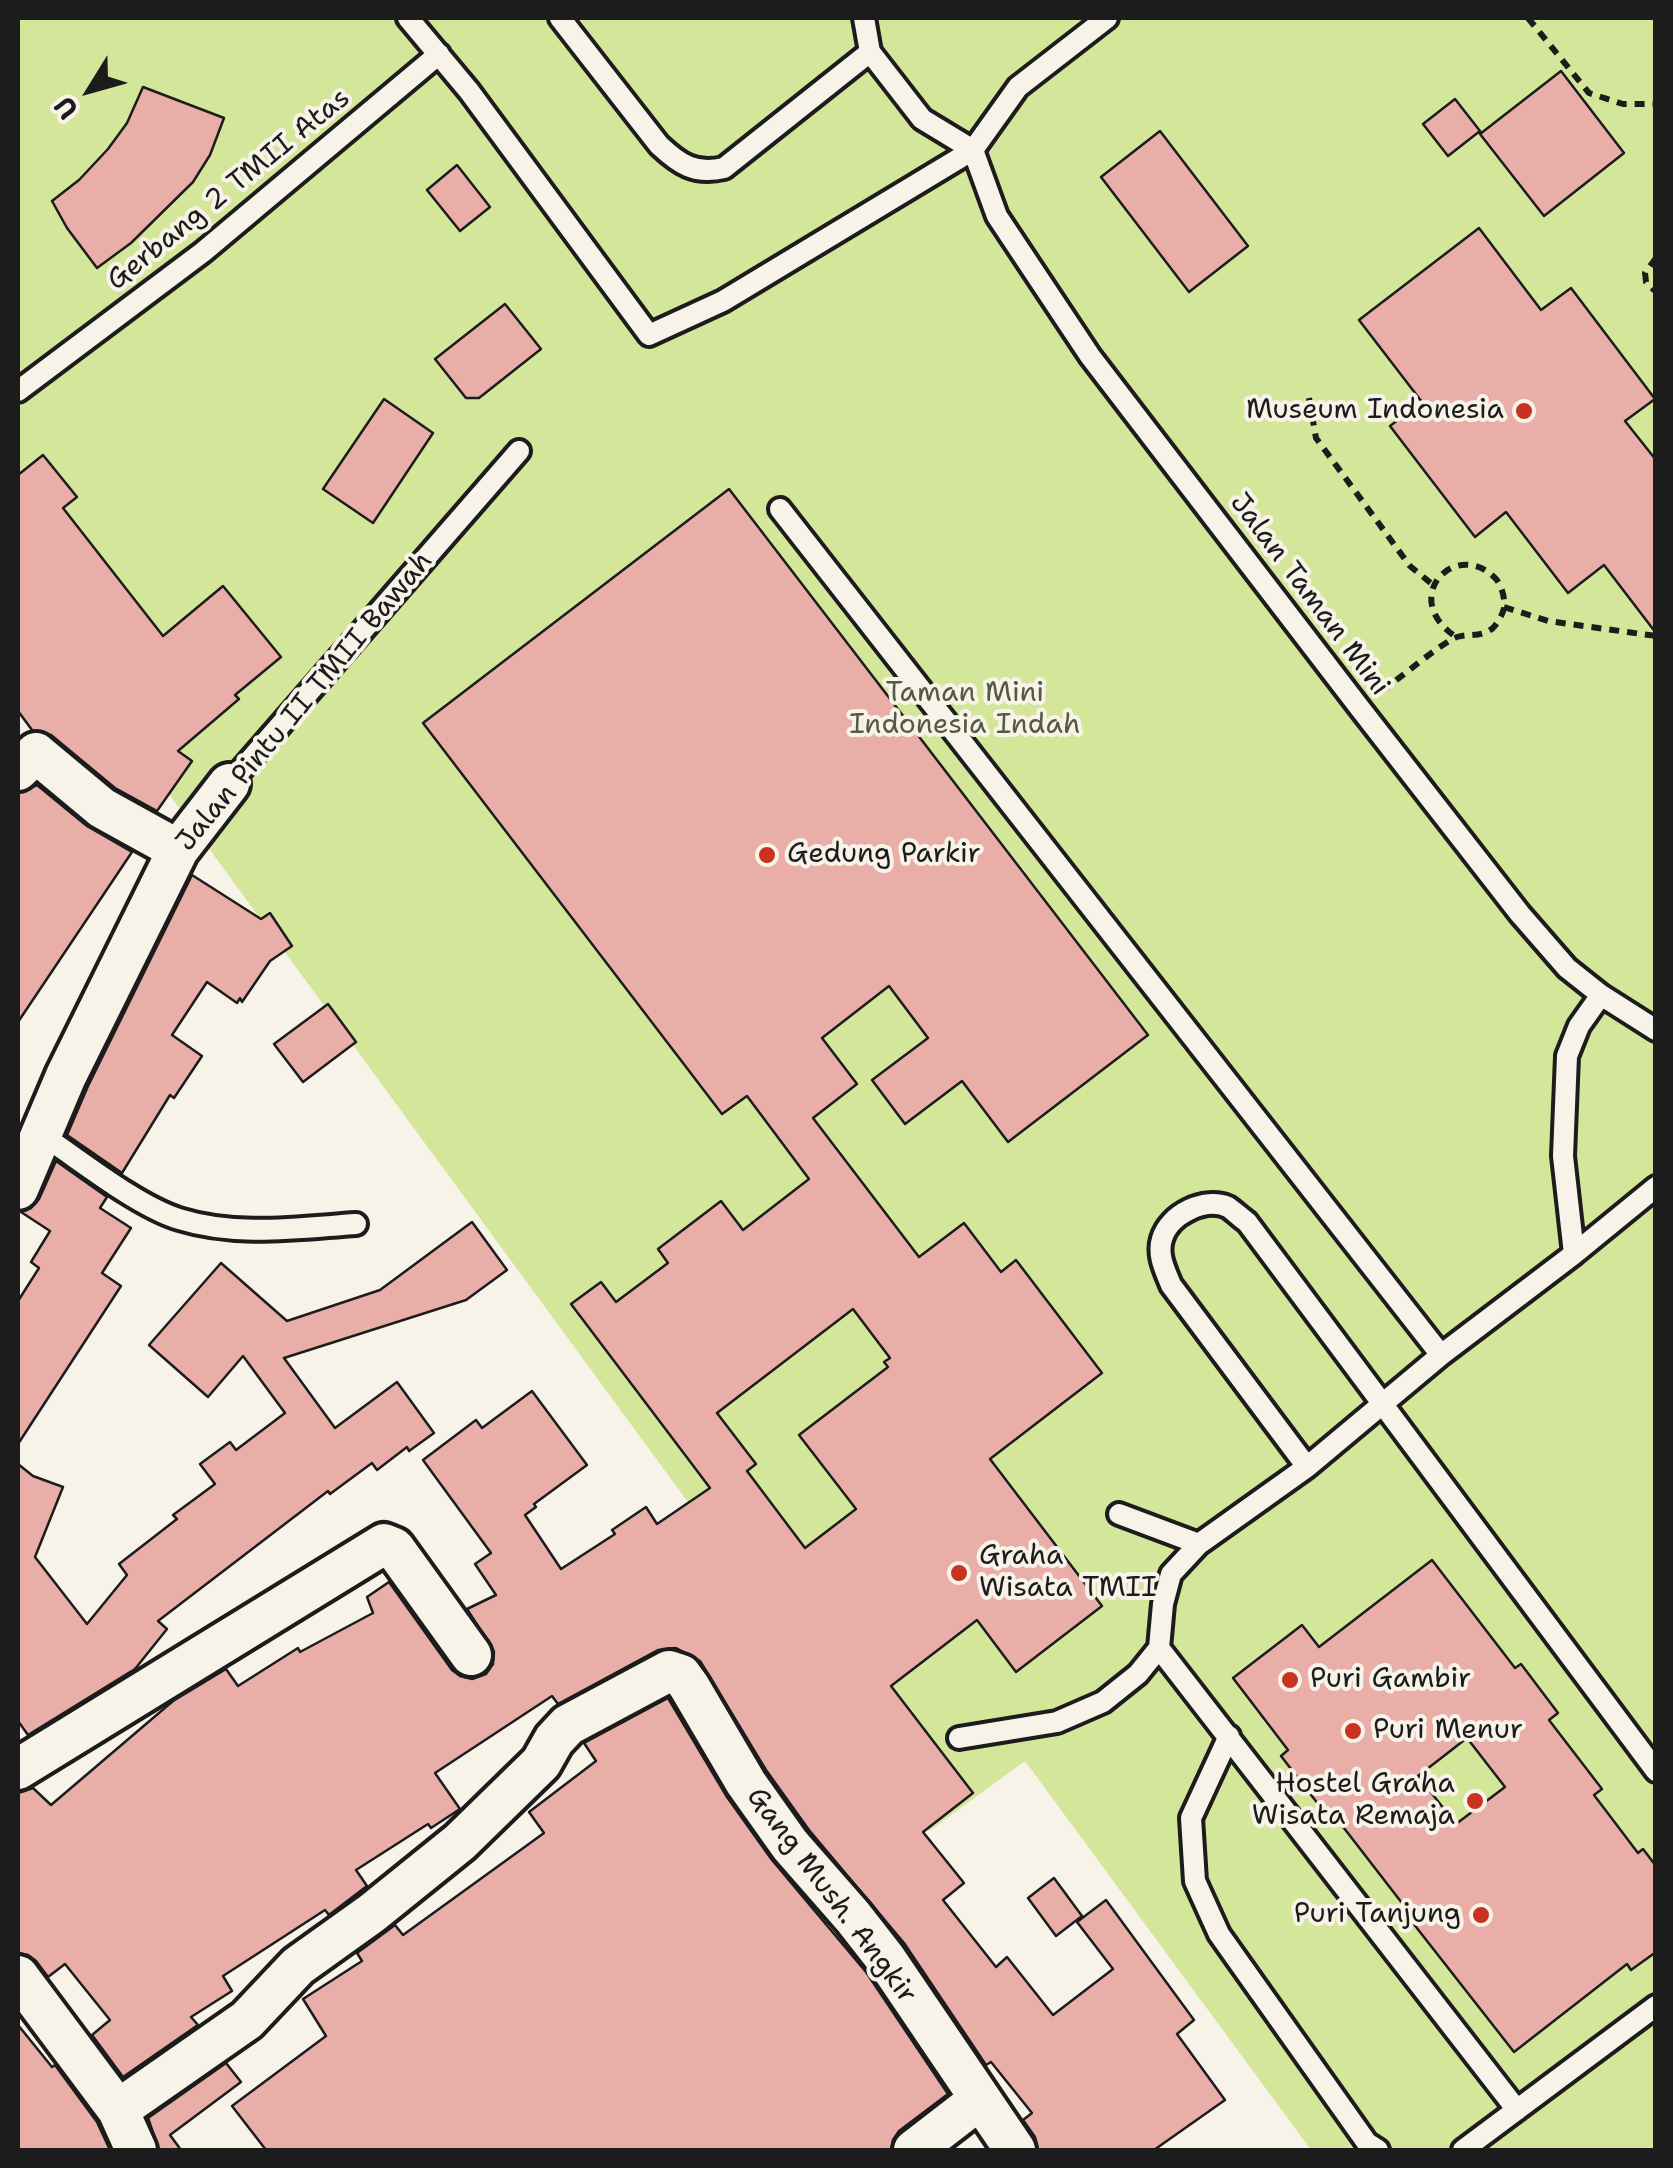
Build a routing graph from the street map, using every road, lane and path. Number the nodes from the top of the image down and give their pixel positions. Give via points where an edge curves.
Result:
1 (408, 18) edge
2 (560, 18) edge
3 (864, 18) edge
4 (1107, 18) edge
5 (1528, 18) edge
6 (870, 52) junction
7 (440, 54) junction
8 (1656, 104) edge
9 (972, 150) junction
10 (1656, 258) edge
11 (1656, 292) edge
12 (18, 391) edge
13 (1309, 398) dead end
14 (518, 451) dead end
15 (780, 509) dead end
16 (1434, 586) junction
17 (1504, 607) junction
18 (1656, 636) edge
19 (1456, 637) junction
20 (1360, 708) junction
21 (24, 750) edge
22 (229, 784) joint
23 (178, 850) junction
24 (1601, 995) junction
25 (1656, 1030) edge
26 (41, 1134) junction
27 (1656, 1188) edge
28 (18, 1189) edge
29 (356, 1224) dead end
30 (1574, 1254) junction
31 (1441, 1356) junction
32 (1384, 1404) junction
33 (1308, 1467) junction
34 (1119, 1514) dead end
35 (1199, 1544) junction
36 (1159, 1648) junction
37 (471, 1655) dead end
38 (1228, 1736) junction
39 (959, 1738) dead end
40 (18, 1769) edge
41 (1656, 1772) edge
42 (18, 1976) edge
43 (1656, 2006) edge
44 (980, 2098) junction
45 (118, 2110) junction
46 (1517, 2110) junction
47 (136, 2150) edge
48 (914, 2150) edge
49 (1014, 2150) edge
50 (1378, 2150) edge
51 (1463, 2150) edge

1 - 7 lane
2 - 6 lane via 658,146 678,163 708,172 724,168
3 - 6 lane
4 - 9 lane via 1018,87
5 - 8 path via 1589,93 1623,104
6 - 9 lane via 922,118
7 - 9 lane via 649,336 723,301
7 - 12 lane, Gerbang 2 TMII Atas via 203,252
9 - 20 lane, Jalan Taman Mini via 997,216 1090,356
10 - 11 path via 1645,273
13 - 16 path via 1316,438 1410,566
14 - 22 lane, Jalan Pintu II TMII Bawah
15 - 31 lane
16 - 17 path via 1447,570 1467,564 1487,570 1501,586
16 - 19 path via 1430,606 1439,626
17 - 18 path via 1548,621
17 - 19 path via 1496,626 1478,637
19 - 20 path
20 - 24 lane, Jalan Taman Mini via 1520,914
21 - 23 street via 102,808
22 - 23 street, Jalan Pintu II TMII Bawah
23 - 26 street, Jalan Pintu II TMII Bawah
24 - 25 lane, Jalan Taman Mini
24 - 30 lane via 1567,1056 1563,1156
26 - 28 street, Jalan Pintu II TMII Bawah
26 - 29 lane via 177,1218 226,1229
27 - 30 lane
30 - 31 lane
31 - 32 lane
32 - 33 lane
32 - 33 lane via 1247,1222 1227,1207 1202,1203 1177,1217 1162,1236 1161,1260 1171,1285
32 - 41 lane
33 - 35 lane
34 - 35 lane
35 - 36 lane via 1170,1574
36 - 38 lane
36 - 39 lane via 1103,1702 1056,1722
37 - 40 street via 394,1548 384,1544
38 - 46 lane
38 - 50 lane via 1191,1818 1195,1881 1219,1934
42 - 45 street
43 - 46 lane
44 - 45 street, Gang Mush. Angkir via 885,1958 746,1784 681,1675 669,1671 568,1725 541,1763 460,1842 298,1966 247,2020
44 - 48 street
44 - 49 street, Gang Mush. Angkir
45 - 47 street
46 - 51 lane

